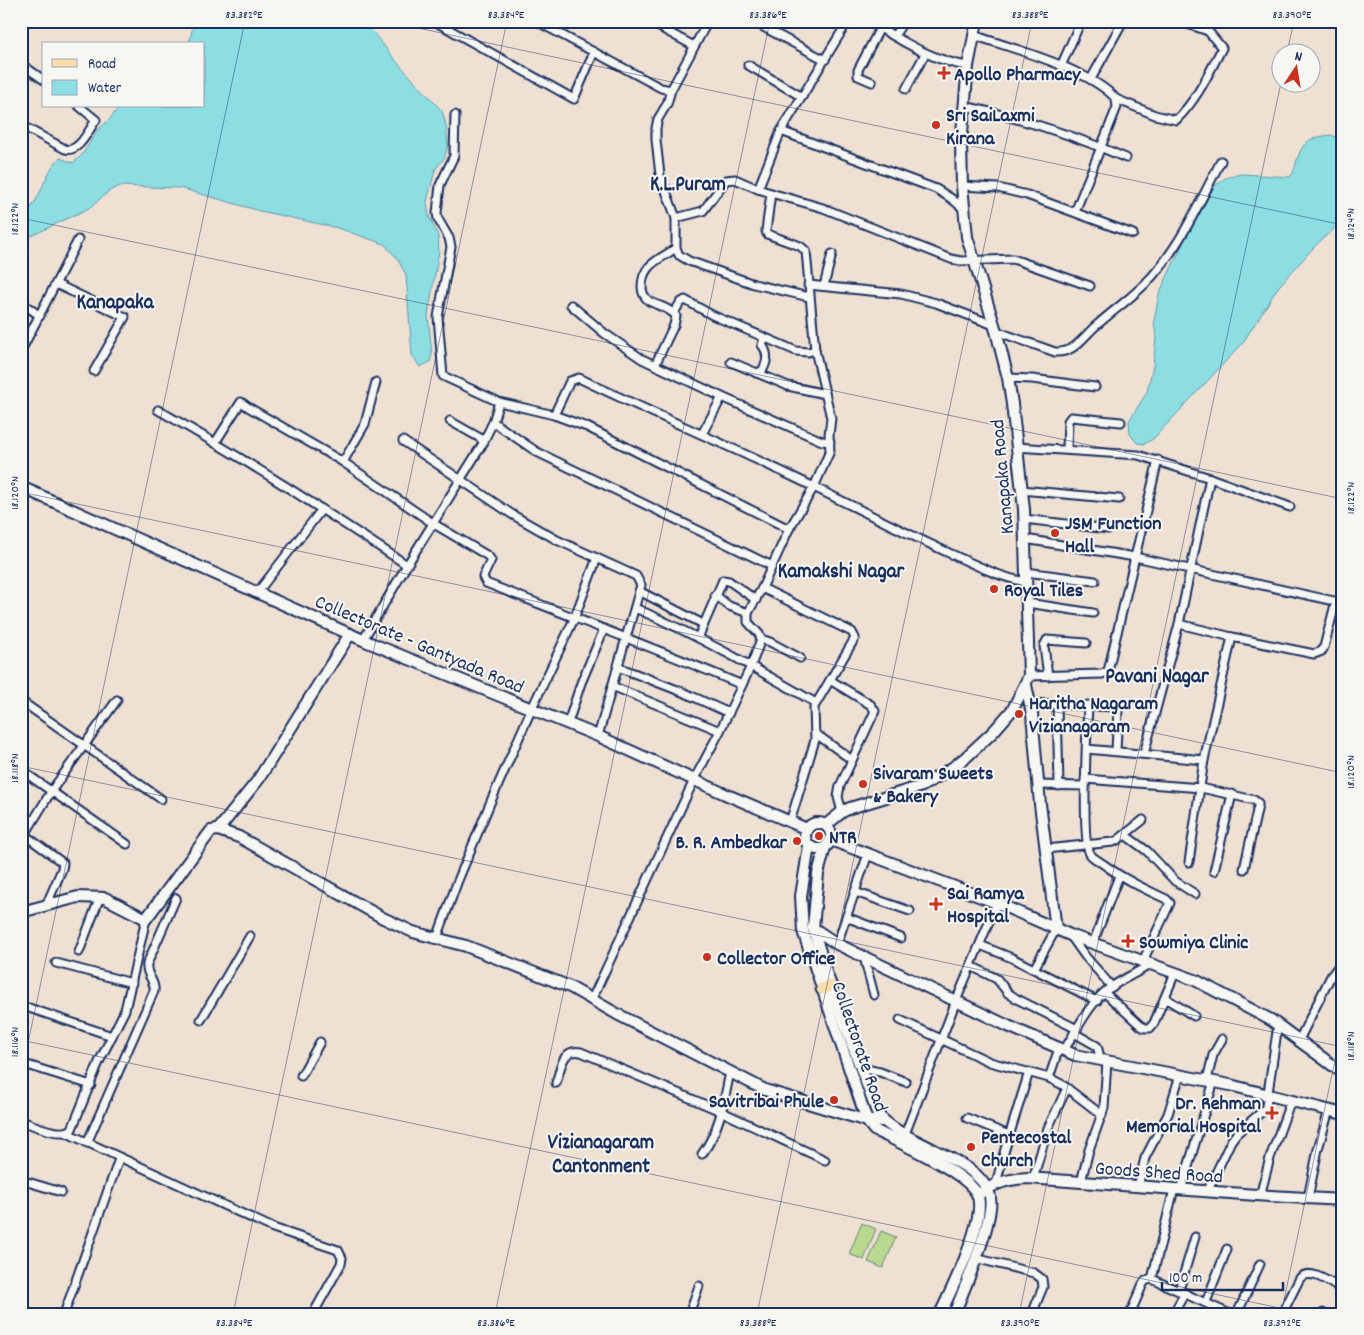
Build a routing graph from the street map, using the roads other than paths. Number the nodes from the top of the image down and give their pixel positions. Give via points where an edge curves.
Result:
1 (434, 21) edge
2 (536, 21) edge
3 (648, 21) edge
4 (708, 21) edge
5 (752, 21) edge
6 (848, 21) edge
7 (868, 21) edge
8 (904, 21) edge
9 (977, 21) edge
10 (1081, 21) edge
11 (1123, 21) edge
12 (1179, 21) edge
13 (880, 28) junction
14 (973, 34) junction
15 (894, 36) junction
16 (694, 46) junction
17 (594, 52) junction
18 (925, 54) junction
19 (825, 60) junction
20 (21, 64) edge
21 (748, 65) dead end
22 (968, 66) junction
23 (1061, 66) junction
24 (42, 79) edge
25 (1091, 79) junction
26 (872, 82) dead end
27 (906, 89) dead end
28 (671, 90) junction
29 (802, 97) junction
30 (1116, 99) junction
31 (964, 106) junction
32 (81, 108) edge
33 (455, 115) dead end
34 (21, 125) edge
35 (781, 131) junction
36 (1101, 147) junction
37 (1126, 158) dead end
38 (1221, 161) dead end
39 (962, 186) junction
40 (758, 189) junction
41 (771, 193) junction
42 (964, 209) junction
43 (1076, 212) junction
44 (676, 218) junction
45 (1133, 234) dead end
46 (78, 240) dead end
47 (676, 248) junction
48 (832, 254) dead end
49 (974, 261) junction
50 (56, 284) junction
51 (808, 285) junction
52 (824, 286) junction
53 (1090, 286) dead end
54 (809, 297) junction
55 (21, 302) edge
56 (571, 305) dead end
57 (674, 313) junction
58 (40, 316) junction
59 (995, 328) junction
60 (764, 338) junction
61 (815, 350) junction
62 (21, 351) edge
63 (731, 362) dead end
64 (655, 365) junction
65 (94, 371) dead end
66 (756, 373) junction
67 (1008, 378) junction
68 (376, 382) dead end
69 (1094, 387) dead end
70 (825, 394) junction
71 (722, 397) junction
72 (499, 402) junction
73 (158, 410) dead end
74 (554, 415) junction
75 (450, 421) dead end
76 (493, 422) junction
77 (1121, 422) dead end
78 (702, 434) junction
79 (403, 441) dead end
80 (484, 442) junction
81 (830, 442) junction
82 (214, 443) junction
83 (1016, 447) junction
84 (1066, 449) junction
85 (1158, 460) junction
86 (343, 462) junction
87 (1210, 478) junction
88 (459, 480) junction
89 (21, 487) edge
90 (814, 487) junction
91 (1021, 490) junction
92 (1118, 499) dead end
93 (1290, 506) dead end
94 (322, 509) junction
95 (1024, 519) junction
96 (434, 524) junction
97 (789, 529) junction
98 (1108, 529) dead end
99 (1025, 539) junction
100 (1135, 557) junction
101 (598, 558) junction
102 (407, 564) junction
103 (772, 566) junction
104 (1191, 570) junction
105 (1026, 577) junction
106 (1095, 582) dead end
107 (762, 588) junction
108 (639, 591) junction
109 (257, 593) junction
110 (715, 595) junction
111 (756, 600) junction
112 (1339, 602) edge
113 (1027, 603) junction
114 (635, 608) junction
115 (748, 612) junction
116 (1093, 613) dead end
117 (574, 619) junction
118 (703, 624) junction
119 (1179, 624) junction
120 (604, 629) junction
121 (350, 634) junction
122 (626, 637) junction
123 (1232, 637) junction
124 (698, 638) junction
125 (761, 639) junction
126 (363, 640) junction
127 (1086, 643) dead end
128 (800, 658) dead end
129 (751, 666) junction
130 (618, 667) junction
131 (1048, 676) junction
132 (1028, 677) junction
133 (830, 680) junction
134 (742, 685) junction
135 (612, 686) junction
136 (117, 700) dead end
137 (21, 701) edge
138 (816, 703) junction
139 (1030, 703) junction
140 (1057, 704) junction
141 (1088, 705) junction
142 (532, 708) junction
143 (729, 713) junction
144 (568, 723) junction
145 (720, 731) junction
146 (816, 734) junction
147 (598, 736) junction
148 (85, 746) junction
149 (1087, 748) junction
150 (1116, 751) junction
151 (1144, 754) junction
152 (852, 760) junction
153 (1204, 760) junction
154 (21, 770) edge
155 (694, 780) junction
156 (1085, 783) junction
157 (1038, 786) junction
158 (1059, 786) junction
159 (1201, 788) junction
160 (52, 790) junction
161 (1232, 794) junction
162 (161, 799) dead end
163 (842, 812) junction
164 (1143, 820) dead end
165 (790, 822) junction
166 (826, 825) junction
167 (807, 829) junction
168 (218, 830) junction
169 (1125, 835) junction
170 (22, 836) edge
171 (127, 844) dead end
172 (828, 844) junction
173 (1087, 845) junction
174 (809, 846) junction
175 (1046, 848) junction
176 (868, 854) junction
177 (1189, 862) dead end
178 (1244, 869) dead end
179 (1214, 871) dead end
180 (804, 874) junction
181 (818, 874) junction
182 (1119, 876) junction
183 (855, 892) junction
184 (1195, 894) dead end
185 (100, 898) junction
186 (176, 898) dead end
187 (997, 903) junction
188 (46, 906) junction
189 (910, 911) dead end
190 (21, 912) edge
191 (846, 918) junction
192 (146, 919) junction
193 (813, 928) junction
194 (1056, 929) junction
195 (1070, 935) junction
196 (250, 936) dead end
197 (437, 938) junction
198 (901, 938) dead end
199 (1093, 943) junction
200 (837, 944) junction
201 (980, 945) junction
202 (79, 952) dead end
203 (864, 957) junction
204 (1343, 960) edge
205 (1147, 962) junction
206 (56, 963) dead end
207 (971, 966) junction
208 (1034, 969) junction
209 (1175, 973) junction
210 (132, 982) junction
211 (826, 987) junction
212 (1112, 987) junction
213 (1105, 993) junction
214 (874, 994) dead end
215 (1165, 998) junction
216 (592, 999) junction
217 (956, 1001) junction
218 (1097, 1001) junction
219 (29, 1008) dead end
220 (1194, 1016) dead end
221 (201, 1020) dead end
222 (900, 1020) dead end
223 (1278, 1025) junction
224 (1076, 1031) junction
225 (112, 1036) junction
226 (941, 1039) junction
227 (1222, 1039) dead end
228 (1299, 1040) junction
229 (320, 1042) dead end
230 (1061, 1049) junction
231 (1103, 1060) junction
232 (21, 1063) edge
233 (861, 1068) junction
234 (730, 1072) junction
235 (1029, 1072) junction
236 (1343, 1073) edge
237 (1180, 1075) junction
238 (301, 1076) dead end
239 (1048, 1078) junction
240 (1210, 1081) junction
241 (906, 1082) dead end
242 (556, 1083) dead end
243 (90, 1085) junction
244 (1067, 1088) junction
245 (1268, 1095) junction
246 (1291, 1100) junction
247 (1329, 1110) junction
248 (722, 1112) junction
249 (1343, 1114) edge
250 (1102, 1115) junction
251 (967, 1118) dead end
252 (867, 1120) junction
253 (21, 1121) edge
254 (884, 1121) junction
255 (64, 1132) junction
256 (905, 1134) junction
257 (1009, 1135) junction
258 (87, 1143) junction
259 (702, 1154) dead end
260 (119, 1159) junction
261 (825, 1160) dead end
262 (1033, 1179) junction
263 (21, 1180) edge
264 (1081, 1182) junction
265 (1138, 1186) junction
266 (992, 1187) junction
267 (1177, 1190) junction
268 (60, 1192) dead end
269 (1207, 1192) junction
270 (978, 1195) junction
271 (1260, 1196) junction
272 (1308, 1198) junction
273 (1343, 1200) edge
274 (1195, 1237) dead end
275 (1227, 1249) dead end
276 (976, 1258) junction
277 (1260, 1264) dead end
278 (1152, 1279) junction
279 (699, 1286) dead end
280 (1343, 1290) edge
281 (1182, 1291) junction
282 (1206, 1302) junction
283 (1215, 1310) edge
284 (64, 1314) edge
285 (313, 1314) edge
286 (690, 1314) edge
287 (940, 1314) edge
288 (954, 1314) edge
289 (1032, 1314) edge
290 (1130, 1314) edge
291 (1173, 1314) edge
292 (1230, 1314) edge
293 (1237, 1314) edge
294 (1282, 1314) edge

1 - 17 street via 574,99
2 - 17 street
3 - 16 street
4 - 16 street
5 - 19 street
6 - 19 street
7 - 13 street
8 - 15 street
9 - 14 street, Kanapaka Road
10 - 23 street
11 - 25 street
12 - 30 street via 1208,31 1222,48 1187,110 1176,120
13 - 15 street
13 - 26 street via 858,70 858,76
14 - 22 street, Kanapaka Road
14 - 23 street
15 - 18 street
16 - 28 street
17 - 28 street via 661,88
18 - 22 street
18 - 27 street
19 - 29 street
20 - 24 street
21 - 29 street
22 - 31 street, Kanapaka Road
23 - 25 street
25 - 30 street
28 - 44 street via 658,119 656,140 660,175
29 - 35 street
30 - 36 street via 1117,107
31 - 36 street via 1018,119
31 - 39 street, Kanapaka Road
32 - 34 street via 96,120 72,150
33 - 72 street via 454,156 440,185 437,213 451,247 438,317 443,375
35 - 40 street
35 - 42 street via 936,189
36 - 37 street
36 - 43 street
38 - 59 street via 1175,246 1156,273 1073,348 1055,352
39 - 42 street, Kanapaka Road
39 - 43 street via 998,188
40 - 41 street
40 - 44 street via 736,179 726,180 703,211
41 - 49 street via 823,208 951,259
41 - 51 street via 766,231 804,248
42 - 49 street, Kanapaka Road
43 - 45 street
44 - 47 street
46 - 50 street
47 - 54 street via 679,254 697,264 754,284
47 - 57 street via 645,270 642,280 642,293 646,298
48 - 52 street
49 - 53 street via 1013,260
49 - 59 street, Kanapaka Road
50 - 58 street
50 - 65 street via 125,318
51 - 52 street
51 - 54 street
52 - 59 street via 901,294 936,303
54 - 61 street
55 - 58 street
56 - 64 street via 604,333
57 - 60 street via 685,300
57 - 64 street via 676,318
58 - 62 street
59 - 67 street, Kanapaka Road
60 - 61 street via 796,351
60 - 66 street via 762,345 767,358 762,371
61 - 70 street
63 - 66 street
64 - 71 street
66 - 70 street via 788,386
67 - 69 street
67 - 83 street, Kanapaka Road
68 - 86 street via 365,424
70 - 81 street via 831,418
71 - 78 street
71 - 81 street
72 - 74 street
72 - 76 street
73 - 82 street
74 - 78 street via 570,381 579,378
74 - 97 street via 619,442
75 - 80 street
76 - 80 street
76 - 103 street via 537,452
77 - 84 street via 1071,417
78 - 90 street
79 - 88 street
80 - 88 street
81 - 90 street via 829,456
82 - 86 street via 242,402
82 - 94 street
83 - 84 street
83 - 91 street, Kanapaka Road
84 - 85 street via 1129,454
85 - 87 street
85 - 100 street
86 - 96 street
87 - 93 street
87 - 104 street
88 - 96 street
88 - 101 street via 513,516
89 - 109 street, Collectorate - Gantyada Road
90 - 97 street
90 - 105 street via 992,573 1011,580
91 - 92 street
91 - 95 street, Kanapaka Road
94 - 102 street
94 - 109 street
95 - 98 street
95 - 99 street, Kanapaka Road
96 - 102 street
96 - 117 street via 490,557 483,578 486,583
97 - 103 street
99 - 100 street
99 - 105 street, Kanapaka Road
100 - 104 street
100 - 131 street via 1108,671
101 - 108 street via 636,576 640,582
101 - 117 street
102 - 126 street
103 - 107 street
104 - 112 street
104 - 119 street
105 - 106 street
105 - 113 street, Kanapaka Road
107 - 111 street
107 - 133 street via 854,635 854,641
108 - 114 street
108 - 118 street
109 - 121 street, Collectorate - Gantyada Road
110 - 111 street via 721,581 726,579
110 - 115 street via 730,606
110 - 118 street
111 - 115 street
112 - 123 street via 1319,654
113 - 116 street
113 - 132 street, Kanapaka Road
114 - 122 street
114 - 124 street
115 - 125 street via 748,622
117 - 120 street
117 - 142 street
118 - 124 street
119 - 123 street
119 - 151 street
120 - 122 street
120 - 144 street
121 - 126 street, Collectorate - Gantyada Road
121 - 168 street via 258,780
122 - 130 street
122 - 134 street
123 - 153 street
124 - 129 street
125 - 128 street
125 - 129 street
126 - 142 street, Collectorate - Gantyada Road
127 - 131 street via 1047,640 1044,646
129 - 134 street
129 - 138 street
130 - 135 street
130 - 143 street via 685,692
131 - 132 street
132 - 139 street
132 - 163 street, Kanapaka Road via 1013,709 952,768 922,786 876,798
133 - 138 street
133 - 152 street via 874,708 874,716
134 - 143 street
135 - 145 street
135 - 147 street
136 - 148 street
137 - 148 street
138 - 146 street via 813,713
139 - 140 street
139 - 157 street
140 - 141 street
140 - 158 street
141 - 149 street
141 - 150 street via 1117,708
142 - 144 street, Collectorate - Gantyada Road
142 - 197 street via 457,883
143 - 145 street
144 - 147 street, Collectorate - Gantyada Road
145 - 155 street
146 - 152 street
146 - 165 street
147 - 155 street, Collectorate - Gantyada Road
148 - 160 street
148 - 162 street
149 - 150 street
149 - 156 street
150 - 151 street
151 - 153 street
152 - 163 street via 838,791
153 - 159 street
154 - 160 street
155 - 165 street, Collectorate - Gantyada Road
155 - 216 street
156 - 158 street
156 - 159 street
156 - 173 street
157 - 158 street
157 - 175 street
159 - 161 street
159 - 177 street
160 - 170 street
160 - 171 street
161 - 178 street via 1258,803
161 - 179 street
163 - 166 street, Kanapaka Road
164 - 169 street
165 - 167 street, Collectorate - Gantyada Road
166 - 167 street via 813,823
166 - 172 street via 831,832
167 - 174 street, Collectorate Road via 805,837
168 - 192 street via 211,832
168 - 197 street via 246,841 383,918 413,932
169 - 173 street via 1113,842
169 - 184 street via 1147,851 1175,881
170 - 188 street via 63,863
172 - 174 street via 817,849
172 - 176 street
172 - 181 street, Collectorate Road
173 - 175 street
173 - 182 street via 1090,854
174 - 180 street, Collectorate Road
175 - 194 street
176 - 183 street
176 - 187 street
180 - 181 street
180 - 211 street, Collectorate Road via 803,932
181 - 193 street, Collectorate Road
182 - 199 street
182 - 205 street via 1170,903
183 - 189 street
183 - 191 street
185 - 188 street via 78,897
185 - 192 street
185 - 202 street
186 - 258 street via 146,964 146,973 154,991
187 - 194 street
187 - 201 street
188 - 190 street
191 - 198 street
191 - 200 street
192 - 210 street
193 - 200 street
193 - 211 street, Collectorate Road
194 - 195 street
194 - 208 street
195 - 199 street
195 - 212 street
196 - 221 street
197 - 216 street via 502,959
199 - 205 street
200 - 203 street
201 - 207 street
201 - 208 street
203 - 214 street
203 - 217 street
204 - 228 street via 1331,976
205 - 209 street
205 - 212 street
206 - 210 street
207 - 217 street
207 - 224 street via 997,979 1017,999
208 - 218 street
209 - 215 street
209 - 223 street via 1195,980
210 - 225 street via 125,1010
211 - 233 street, Collectorate Road
211 - 252 street, Collectorate Road
212 - 213 street
213 - 215 street via 1130,1018 1147,1029 1154,1023
213 - 218 street
215 - 220 street
216 - 234 street
217 - 226 street
217 - 230 street
218 - 224 street
219 - 225 street
222 - 226 street
223 - 228 street
223 - 245 street
224 - 230 street
224 - 231 street via 1097,1046
225 - 243 street
226 - 235 street via 990,1062
226 - 256 street
227 - 240 street via 1213,1056
228 - 236 street
229 - 238 street
230 - 231 street
230 - 239 street
231 - 237 street
231 - 250 street via 1106,1093
232 - 243 street
233 - 241 street
233 - 254 street, Collectorate Road via 878,1115
234 - 248 street
234 - 252 street via 765,1090
235 - 239 street
235 - 257 street
237 - 240 street
237 - 265 street via 1168,1114 1145,1158
239 - 244 street
240 - 245 street
240 - 267 street
242 - 248 street via 565,1056 570,1052 581,1052
243 - 255 street via 74,1125
244 - 250 street
244 - 262 street via 1048,1128
245 - 246 street
245 - 269 street via 1264,1109 1231,1141
246 - 247 street
246 - 271 street
247 - 249 street
247 - 272 street
248 - 259 street via 712,1139
248 - 261 street
250 - 264 street
251 - 257 street
252 - 254 street
252 - 270 street, Collectorate Road via 874,1130 953,1171 966,1180
253 - 255 street
254 - 256 street, Collectorate Road
255 - 258 street
256 - 266 street, Collectorate Road via 966,1166
257 - 266 street
258 - 260 street
260 - 284 street
260 - 285 street via 273,1228 338,1250 341,1264
262 - 264 street, Goods Shed Road
262 - 266 street, Goods Shed Road via 1009,1180
263 - 268 street
264 - 265 street, Goods Shed Road
265 - 267 street, Goods Shed Road
266 - 270 street, Goods Shed Road
266 - 276 street via 991,1211
267 - 269 street, Goods Shed Road
267 - 278 street
269 - 271 street, Goods Shed Road
270 - 287 street via 978,1212 966,1255
271 - 272 street, Goods Shed Road
272 - 273 street, Goods Shed Road
274 - 281 street
275 - 282 street
276 - 288 street
276 - 289 street via 1034,1273 1042,1279 1043,1286
277 - 293 street
278 - 281 street
278 - 290 street via 1142,1284
279 - 286 street
280 - 294 street via 1315,1275 1303,1275
281 - 282 street
281 - 291 street
282 - 283 street
283 - 292 street

